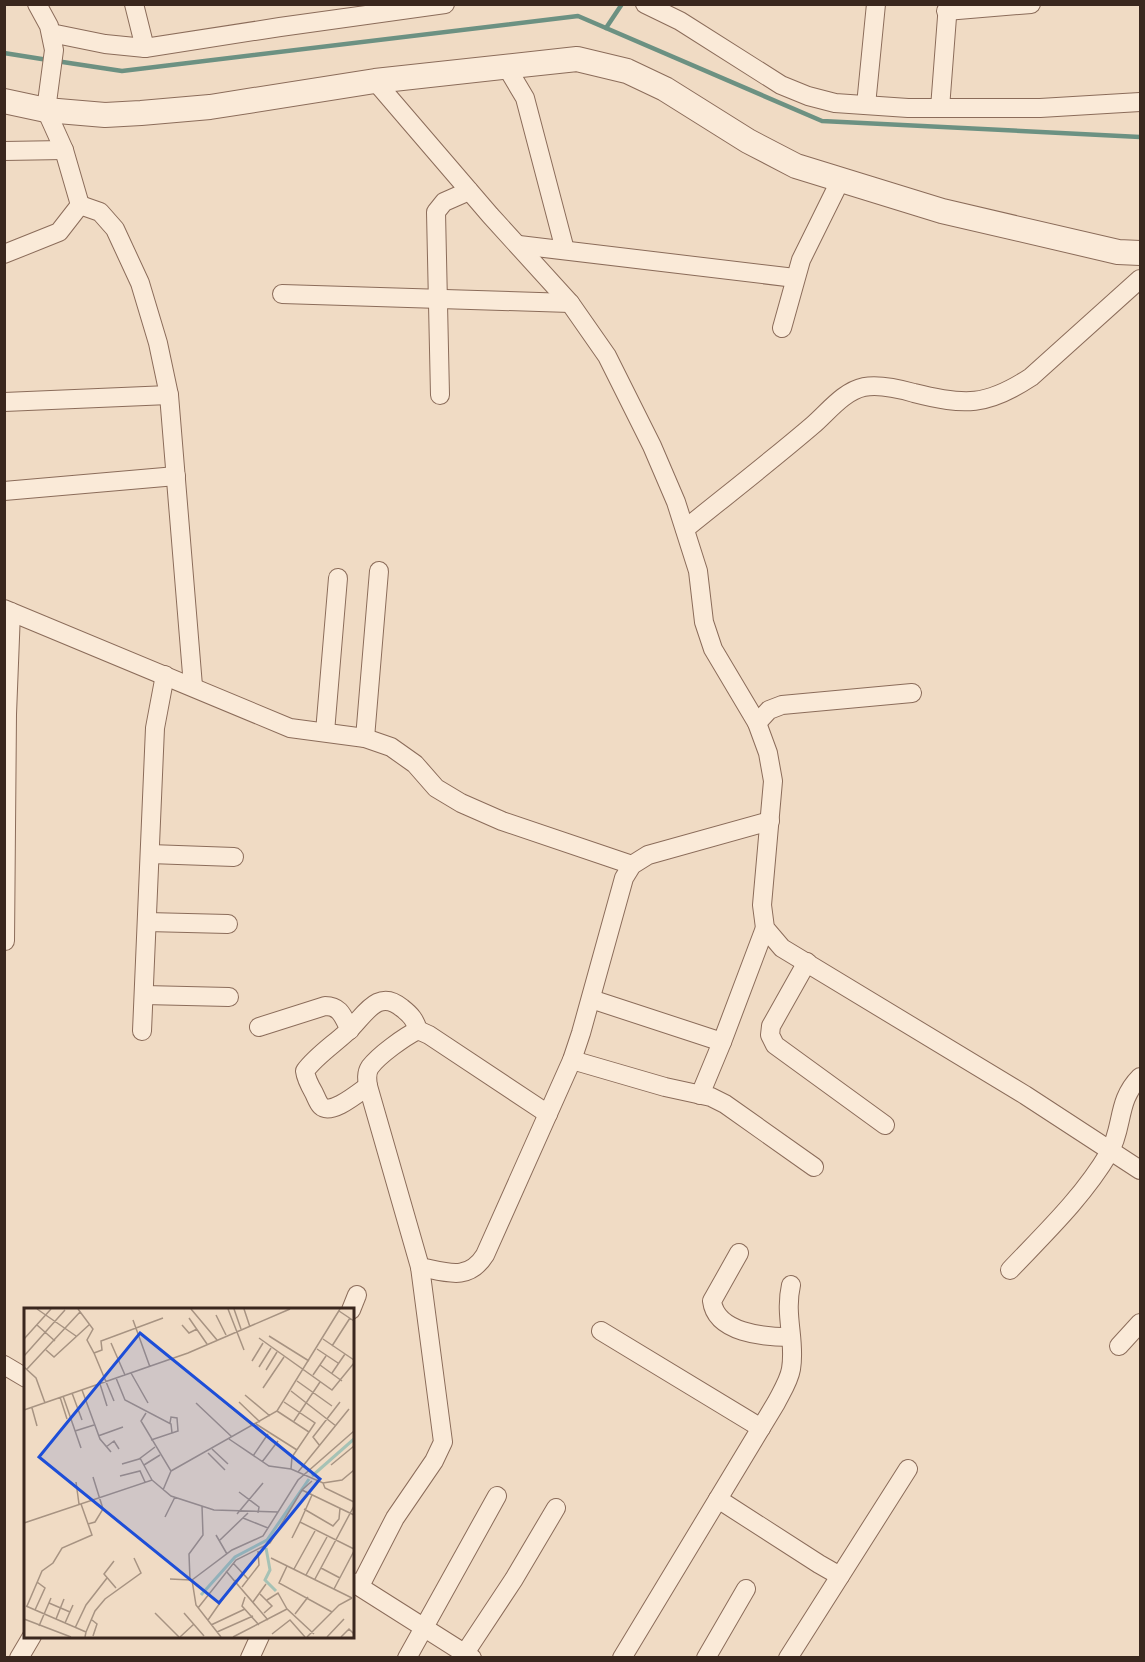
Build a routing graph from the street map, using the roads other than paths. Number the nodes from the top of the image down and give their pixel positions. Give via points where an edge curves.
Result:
1 (37, 4) edge
2 (134, 4) edge
3 (445, 4) edge
4 (645, 4) edge
5 (688, 4) edge
6 (876, 4) edge
7 (1031, 4) edge
8 (947, 8) edge
9 (680, 21) junction
10 (52, 41) junction
11 (145, 48) junction
12 (506, 66) junction
13 (375, 81) junction
14 (4, 100) edge
15 (1140, 102) edge
16 (47, 105) junction
17 (866, 105) junction
18 (940, 108) junction
19 (64, 150) junction
20 (4, 151) edge
21 (840, 181) junction
22 (469, 191) junction
23 (80, 205) junction
24 (519, 245) junction
25 (565, 250) junction
26 (1140, 253) edge
27 (4, 254) edge
28 (795, 278) junction
29 (1140, 279) edge
30 (282, 294) dead end
31 (438, 299) junction
32 (570, 303) junction
33 (782, 328) dead end
34 (169, 395) junction
35 (440, 395) dead end
36 (4, 402) edge
37 (176, 476) junction
38 (4, 491) edge
39 (685, 529) junction
40 (379, 570) dead end
41 (338, 578) dead end
42 (8, 611) edge
43 (165, 675) junction
44 (193, 687) junction
45 (912, 693) dead end
46 (757, 723) junction
47 (325, 732) junction
48 (365, 738) junction
49 (770, 821) junction
50 (150, 854) junction
51 (234, 857) dead end
52 (632, 865) junction
53 (147, 922) junction
54 (228, 924) dead end
55 (765, 928) junction
56 (5, 941) edge
57 (807, 962) junction
58 (144, 994) junction
59 (229, 997) dead end
60 (591, 999) junction
61 (259, 1027) dead end
62 (350, 1030) junction
63 (418, 1030) junction
64 (142, 1031) dead end
65 (722, 1042) junction
66 (570, 1064) junction
67 (1140, 1077) edge
68 (368, 1086) junction
69 (700, 1095) junction
70 (548, 1114) junction
71 (885, 1125) dead end
72 (1110, 1150) junction
73 (814, 1167) dead end
74 (1140, 1170) edge
75 (739, 1253) dead end
76 (420, 1267) junction
77 (1010, 1270) dead end
78 (791, 1285) dead end
79 (1140, 1323) edge
80 (601, 1331) dead end
81 (790, 1337) junction
82 (1119, 1346) dead end
83 (4, 1365) edge
84 (24, 1377) edge
85 (761, 1428) junction
86 (908, 1469) dead end
87 (497, 1496) dead end
88 (718, 1499) junction
89 (556, 1508) dead end
90 (840, 1576) junction
91 (356, 1584) edge
92 (746, 1589) dead end
93 (423, 1627) junction
94 (31, 1638) edge
95 (259, 1638) edge
96 (469, 1655) edge
97 (19, 1658) edge
98 (250, 1658) edge
99 (407, 1658) edge
100 (622, 1658) edge
101 (706, 1658) edge
102 (788, 1658) edge

1 - 10 street
2 - 11 street
3 - 11 street
4 - 9 street
5 - 9 street
6 - 17 street
7 - 8 street
8 - 18 street
9 - 17 street via 781,85 835,103
10 - 11 street
10 - 16 street
12 - 13 street
12 - 21 street via 577,59 627,71 665,89 795,166
12 - 25 street via 525,98
13 - 16 street via 187,109 105,115
13 - 22 street
14 - 16 street
15 - 18 street
16 - 19 street
17 - 18 street
19 - 20 street
19 - 23 street
21 - 26 street via 942,211 1119,252
21 - 28 street
22 - 24 street
22 - 31 street via 444,202 436,213
23 - 27 street via 59,232
23 - 34 street via 100,212 115,229 131,262 158,344
24 - 25 street
24 - 32 street
25 - 28 street
28 - 33 street
29 - 39 street via 1013,389 981,401 956,402 898,388 864,387 844,397
30 - 31 street
31 - 32 street
31 - 35 street
32 - 39 street via 607,356 630,400
34 - 36 street
34 - 37 street
37 - 38 street
37 - 44 street
39 - 46 street via 698,571 704,622 713,649
40 - 48 street
41 - 47 street
42 - 43 street
42 - 56 street
43 - 44 street
43 - 50 street via 155,728
44 - 47 street via 290,728
45 - 46 street via 782,705 769,710
46 - 49 street via 773,781
47 - 48 street
48 - 52 street via 391,747 415,764 435,788 461,803
49 - 52 street via 648,855
49 - 55 street via 762,905
50 - 51 street
50 - 53 street
52 - 60 street via 624,878
53 - 54 street
53 - 58 street
55 - 57 street via 782,948
55 - 65 street
57 - 71 street via 771,1026 770,1035 775,1045
57 - 72 street
58 - 59 street
58 - 64 street
60 - 65 street
60 - 66 street
61 - 62 street via 333,1006 340,1009
62 - 63 street via 375,1002 385,999 396,1002 410,1014
62 - 68 street via 309,1066 306,1078 326,1109 333,1109
63 - 68 street via 370,1067
63 - 70 street
65 - 69 street
66 - 69 street
66 - 70 street
67 - 72 street via 1125,1098
68 - 76 street
69 - 73 street via 725,1104
70 - 76 street via 479,1265 468,1272 455,1273
72 - 74 street
72 - 77 street via 1062,1215
75 - 81 street via 712,1301 717,1315 751,1334
76 - 91 street via 443,1442
78 - 81 street
79 - 82 street
80 - 85 street
81 - 85 street via 791,1372
83 - 84 street
85 - 88 street
86 - 90 street
87 - 93 street
88 - 90 street
88 - 100 street
89 - 96 street
90 - 102 street
91 - 93 street
92 - 101 street
93 - 96 street
93 - 99 street
94 - 97 street
95 - 98 street

